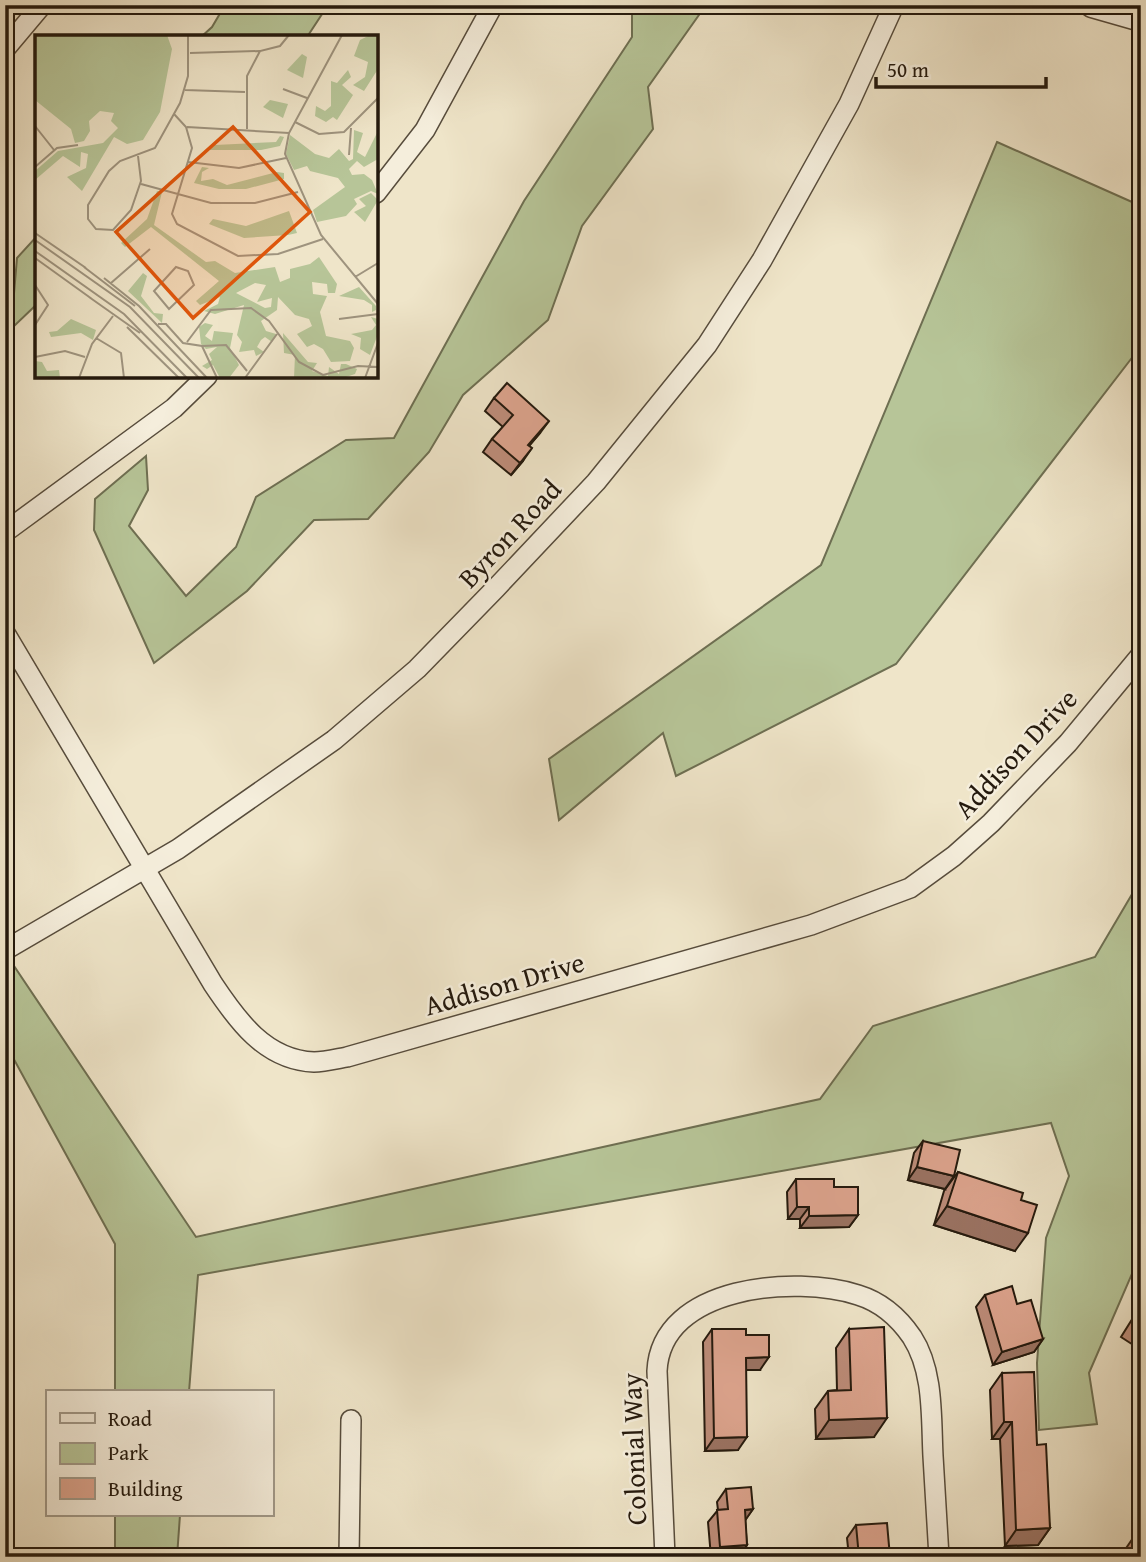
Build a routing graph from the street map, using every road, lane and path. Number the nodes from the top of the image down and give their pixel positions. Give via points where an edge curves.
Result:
1 (42, 5) edge
2 (493, 5) edge
3 (894, 5) edge
4 (1092, 5) edge
5 (1141, 19) edge
6 (5, 49) edge
7 (378, 190) edge
8 (205, 378) edge
9 (5, 533) edge
10 (5, 634) edge
11 (1141, 655) edge
12 (144, 869) junction
13 (5, 950) edge
14 (351, 1420) dead end
15 (349, 1557) edge
16 (665, 1557) edge
17 (939, 1557) edge

1 - 6 street
2 - 7 street via 425,130
3 - 12 street, Byron Road via 849,104 762,260 707,345 596,482 407,678 334,740
4 - 5 street
8 - 9 street via 174,408
10 - 12 street, Addison Drive
11 - 12 street, Addison Drive via 1068,743 991,823 910,888 811,925 347,1058 313,1062 290,1057 266,1046 240,1024
12 - 13 street, Byron Road
14 - 15 street
16 - 17 street, Colonial Way via 657,1356 685,1315 704,1304 768,1287 798,1287 859,1295 896,1317 913,1338 930,1397

